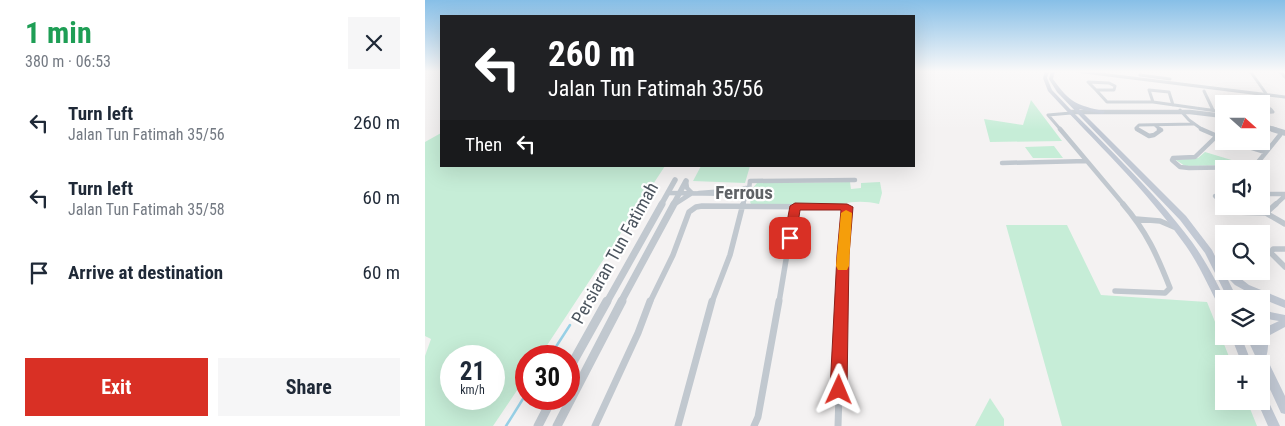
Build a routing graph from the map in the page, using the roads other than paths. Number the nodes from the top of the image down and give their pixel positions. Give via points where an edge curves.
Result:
1 (1054, 91) edge
2 (1059, 91) edge
3 (1095, 91) edge
4 (1149, 91) edge
5 (1165, 91) edge
6 (1204, 91) dead end
7 (1238, 91) edge
8 (1264, 91) edge
9 (1267, 95) joint
10 (1270, 95) edge
11 (1285, 97) edge
12 (1067, 100) junction
13 (1153, 102) junction
14 (1173, 105) junction
15 (1213, 110) joint
16 (1182, 112) junction
17 (1075, 113) junction
18 (1103, 113) junction
19 (1176, 113) junction
20 (1215, 115) edge
21 (1193, 124) junction
22 (1155, 125) junction
23 (1094, 127) junction
24 (1270, 129) edge
25 (1283, 134) edge
26 (1215, 136) edge
27 (1215, 138) edge
28 (1259, 150) edge
29 (1265, 152) junction
30 (1259, 160) edge
31 (1087, 161) junction
32 (1002, 163) dead end
33 (1215, 168) edge
34 (675, 180) dead end
35 (855, 180) dead end
36 (686, 181) joint
37 (749, 189) junction
38 (738, 192) junction
39 (668, 193) junction
40 (679, 193) junction
41 (692, 193) junction
42 (1270, 194) edge
43 (1270, 194) edge
44 (1285, 195) edge
45 (745, 197) junction
46 (1280, 201) junction
47 (673, 205) junction
48 (1159, 205) junction
49 (743, 206) junction
50 (795, 206) junction
51 (1270, 210) edge
52 (1269, 215) edge
53 (1135, 219) junction
54 (1154, 219) junction
55 (1285, 224) edge
56 (1181, 232) junction
57 (1285, 249) edge
58 (1209, 252) junction
59 (1215, 259) edge
60 (1285, 267) edge
61 (1235, 280) edge
62 (1216, 290) edge
63 (1228, 290) edge
64 (1115, 291) dead end
65 (1270, 302) edge
66 (1285, 304) edge
67 (1270, 316) edge
68 (1285, 318) edge
69 (1285, 323) edge
70 (580, 349) edge
71 (1262, 355) edge
72 (1270, 378) edge
73 (1285, 409) edge
74 (546, 410) edge
75 (1266, 410) edge
76 (538, 426) edge
77 (557, 426) edge
78 (595, 426) edge
79 (678, 426) edge
80 (754, 426) edge
81 (838, 426) edge
82 (1273, 426) edge

1 - 17 main road
2 - 12 main road
3 - 13 street via 1104,101
4 - 13 street
5 - 14 street via 1169,92
6 - 15 street
7 - 9 street
8 - 9 street
10 - 11 street
12 - 17 main road
12 - 18 main road via 1084,109
13 - 14 street
14 - 15 street
14 - 16 street
14 - 19 street
16 - 19 street
16 - 20 street
16 - 21 street
17 - 18 street
17 - 23 main road
17 - 31 street via 1054,112 1048,115
17 - 48 main road
18 - 19 street
18 - 23 main road via 1092,120
19 - 21 street
21 - 22 street
21 - 26 street
22 - 22 street via 1139,125 1136,128 1145,136 1153,136 1161,130
23 - 58 main road via 1183,218
24 - 25 street
25 - 29 street
27 - 33 street via 1195,157 1172,160 1183,167
28 - 29 street
29 - 30 street
31 - 32 street
31 - 53 street
34 - 39 street, Persiaran Tun Fatimah
35 - 37 street via 750,180
36 - 40 street, Persiaran Tun Fatimah
36 - 41 street
37 - 38 street
37 - 45 street via 752,193
38 - 41 street via 715,196
38 - 45 street
39 - 40 street
39 - 70 street, Persiaran Tun Fatimah
40 - 41 street
40 - 47 street, Persiaran Tun Fatimah
41 - 47 street
42 - 44 street
43 - 46 street via 1277,196
44 - 46 street
45 - 49 street
46 - 51 street
47 - 77 street, Persiaran Tun Fatimah
48 - 54 street via 1161,216
48 - 56 main road
49 - 50 street
49 - 78 street via 702,206 691,210
49 - 79 street via 730,255 715,290
50 - 80 street
50 - 81 street via 847,207
52 - 55 street
53 - 54 street
53 - 64 street via 1155,249 1170,288 1165,293
54 - 56 street
56 - 62 main road
57 - 60 street via 1271,253
58 - 59 main road
58 - 63 main road
61 - 66 main road via 1258,294
65 - 66 main road
67 - 68 main road
69 - 71 main road via 1266,332 1261,342
72 - 73 main road
74 - 76 street
75 - 82 main road

